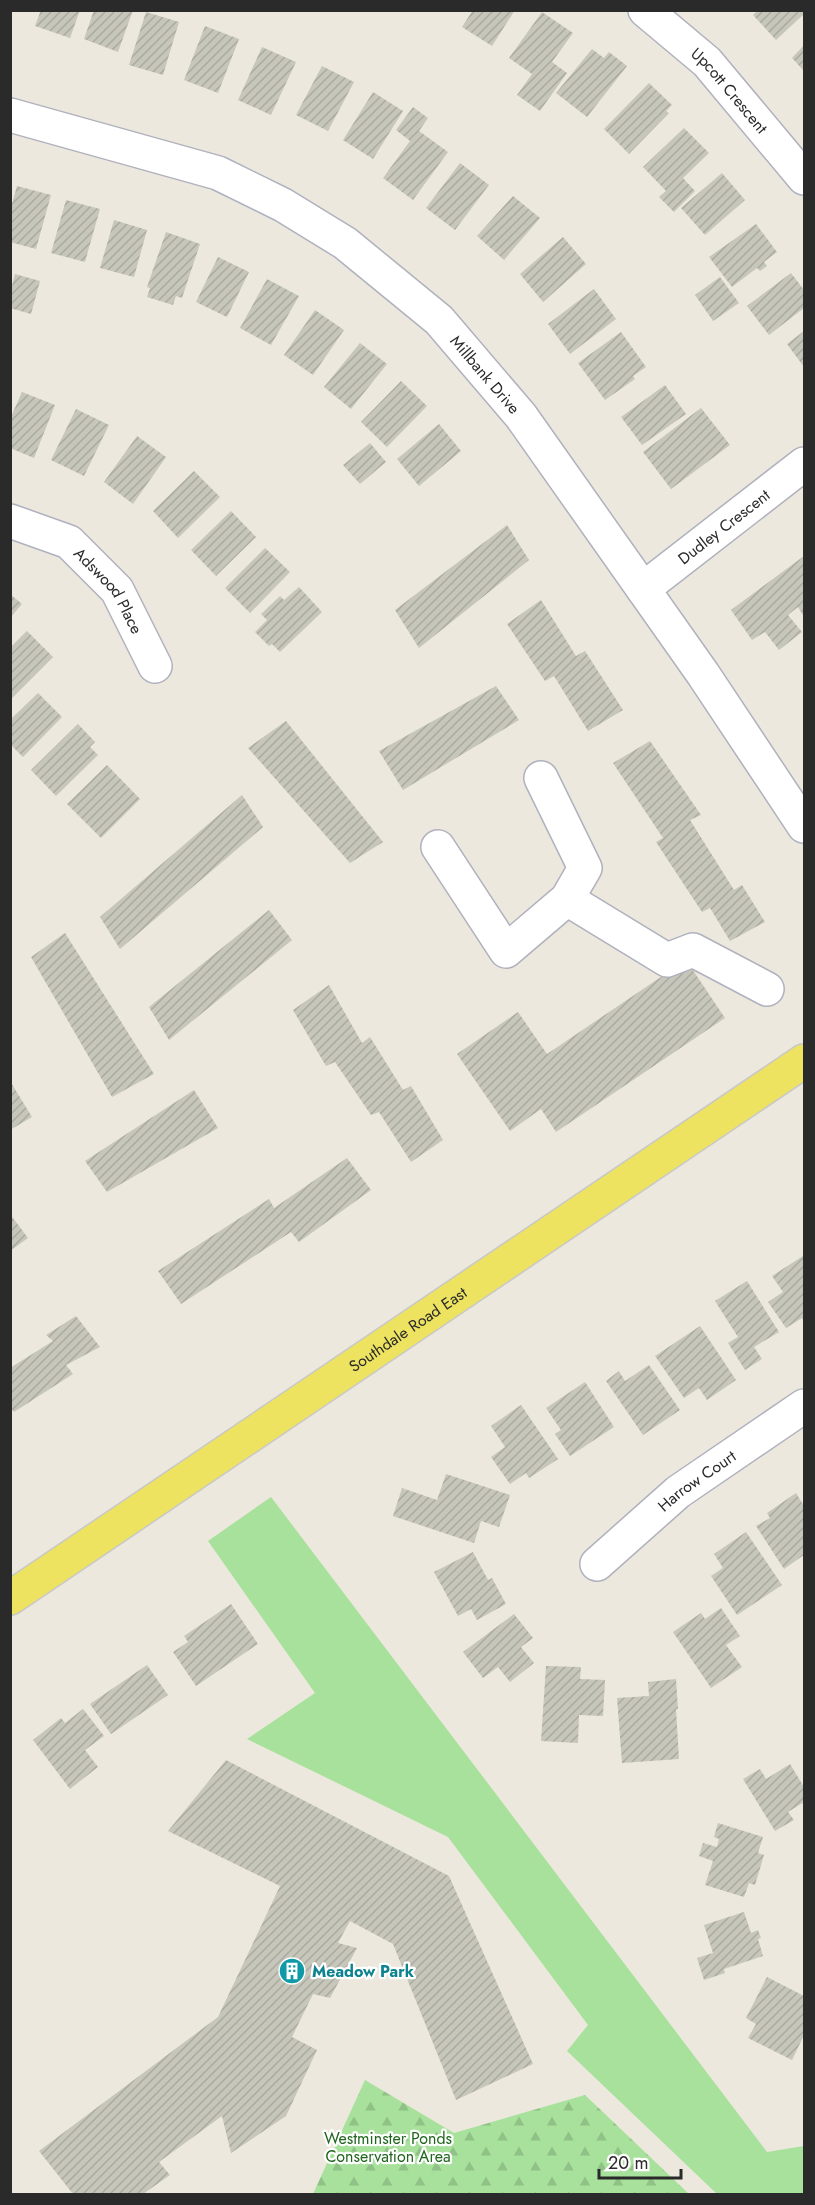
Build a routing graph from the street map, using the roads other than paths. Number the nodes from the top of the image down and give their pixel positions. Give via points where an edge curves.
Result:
1 (645, 10) edge
2 (10, 115) edge
3 (804, 178) edge
4 (804, 464) edge
5 (10, 521) edge
6 (643, 589) junction
7 (155, 666) dead end
8 (542, 778) dead end
9 (804, 826) edge
10 (438, 847) dead end
11 (567, 899) junction
12 (767, 989) dead end
13 (804, 1061) edge
14 (804, 1406) edge
15 (597, 1564) dead end
16 (10, 1598) edge

1 - 3 street, Upcott Crescent via 707,62
2 - 6 street, Millbank Drive via 218,173 283,205 345,243 439,320 522,416
4 - 6 street, Dudley Crescent
5 - 7 street, Adswood Place via 69,542 117,590
6 - 9 street, Millbank Drive
8 - 11 street via 585,868
10 - 11 street via 506,951
11 - 12 street via 667,960 693,950
13 - 16 main road, Southdale Road East
14 - 15 street, Harrow Court via 678,1491

